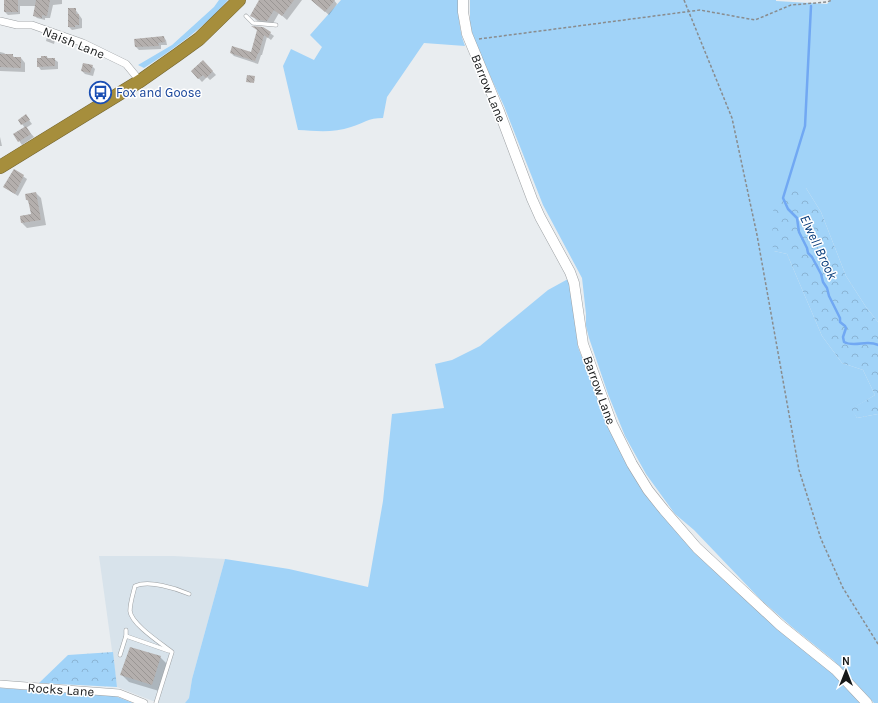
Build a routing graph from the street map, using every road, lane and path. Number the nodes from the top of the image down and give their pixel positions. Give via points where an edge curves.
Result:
1 (239, 0) edge
2 (463, 0) edge
3 (684, 0) edge
4 (832, 0) edge
5 (689, 11) junction
6 (246, 16) dead end
7 (0, 21) edge
8 (276, 25) dead end
9 (469, 39) junction
10 (140, 81) junction
11 (0, 167) edge
12 (189, 594) dead end
13 (126, 630) dead end
14 (126, 636) junction
15 (878, 644) edge
16 (172, 652) junction
17 (120, 655) dead end
18 (0, 684) edge
19 (144, 703) edge
20 (156, 703) edge
21 (867, 703) edge

1 - 10 highway via 199,39
2 - 9 main road, Barrow Lane via 464,24
3 - 5 path
4 - 5 path via 791,5 755,20 700,10
5 - 9 path
5 - 15 path via 732,118 757,235 799,470 821,539 843,588
6 - 8 lane via 252,23
7 - 10 street, Naish Lane via 32,25 83,44 126,64
9 - 21 main road, Barrow Lane via 532,199 572,277 577,295 583,344 612,424 632,464 648,490 697,548 780,625 836,670
10 - 11 highway
12 - 16 lane via 152,584 135,586 130,611 132,618
13 - 14 lane
14 - 16 lane
14 - 17 lane
16 - 20 lane
18 - 19 street, Rocks Lane via 119,693

